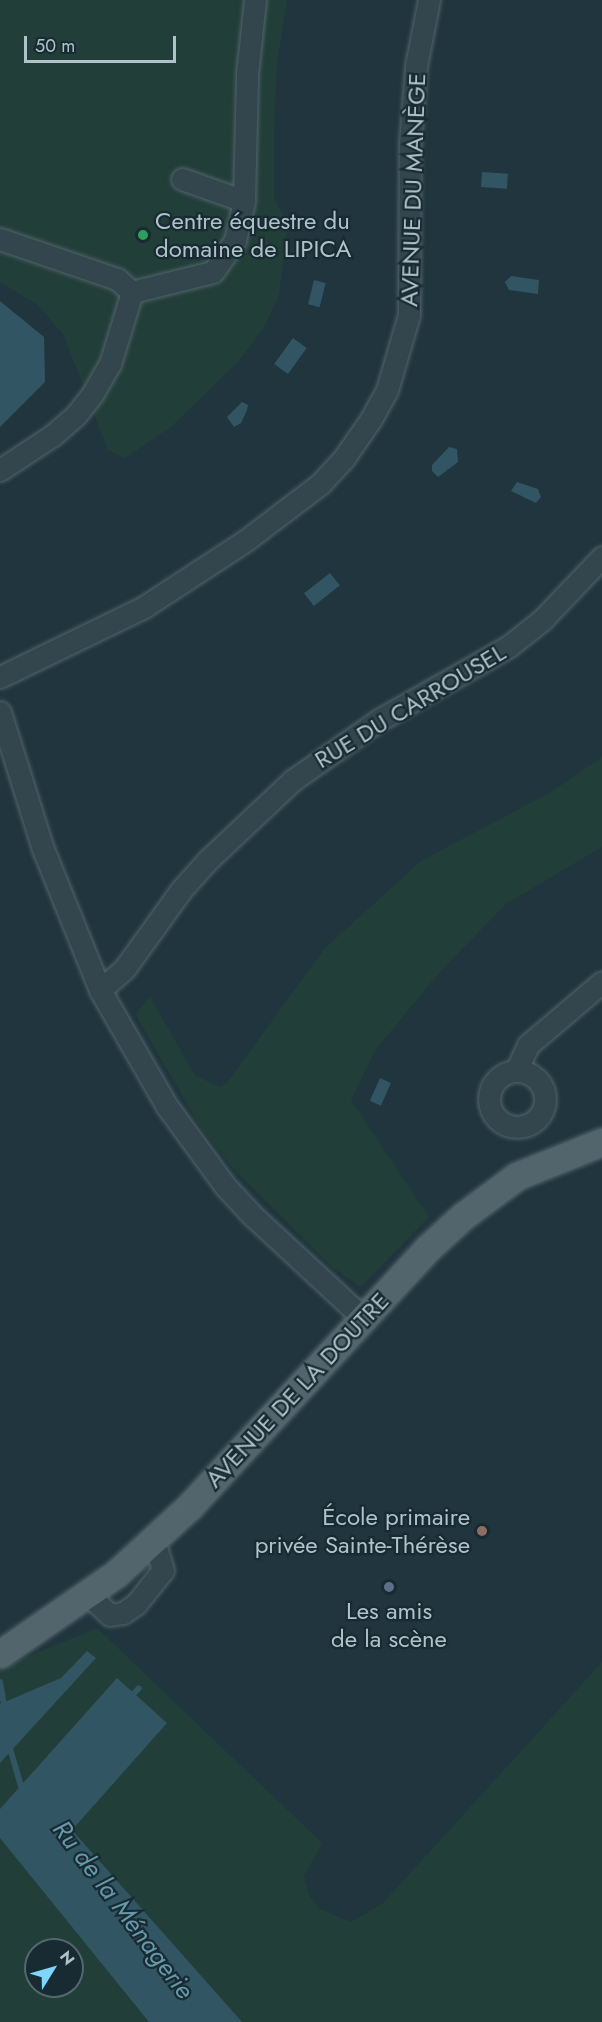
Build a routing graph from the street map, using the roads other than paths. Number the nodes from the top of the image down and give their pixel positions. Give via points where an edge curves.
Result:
1 (255, 0) edge
2 (429, 0) edge
3 (182, 179) dead end
4 (244, 201) junction
5 (0, 239) edge
6 (132, 292) junction
7 (0, 470) edge
8 (602, 557) edge
9 (0, 677) edge
10 (0, 712) edge
11 (602, 982) edge
12 (100, 990) junction
13 (516, 1071) dead end
14 (602, 1142) edge
15 (363, 1318) junction
16 (154, 1540) junction
17 (88, 1594) junction
18 (8, 1649) edge

1 - 4 street via 247,74
2 - 9 street, AVENUE DU MANÈGE via 416,66 410,143 409,315 387,390 371,419 345,458 320,484 246,541 144,606
3 - 4 street
4 - 6 street via 235,240 213,272
5 - 6 street via 117,279
6 - 7 street via 110,364 93,393 53,435
8 - 12 street, RUE DU CARROUSEL via 542,620 509,646 379,720 292,780 208,860 181,890 125,968
10 - 12 street via 43,849
11 - 13 street via 528,1045
12 - 15 street via 166,1105 225,1186 280,1244
14 - 15 main road, AVENUE DE LA DOUTRE via 537,1167 490,1195 435,1240
15 - 16 main road, AVENUE DE LA DOUTRE via 222,1473
16 - 17 main road, AVENUE DE LA DOUTRE
16 - 17 street via 163,1570 136,1604 110,1616
17 - 18 main road, AVENUE DE LA DOUTRE

